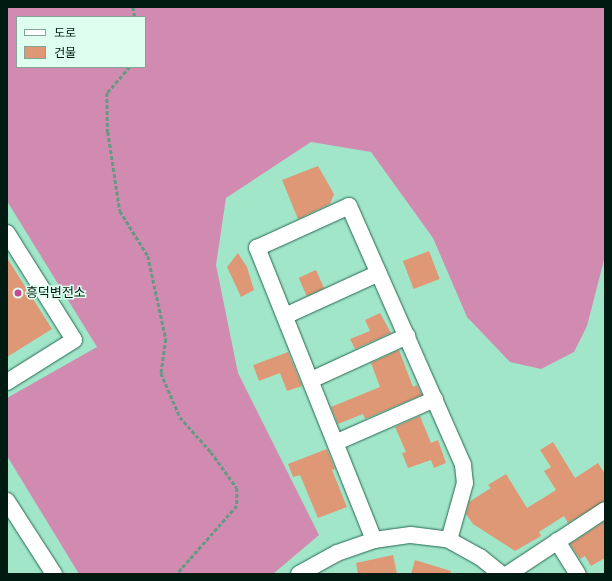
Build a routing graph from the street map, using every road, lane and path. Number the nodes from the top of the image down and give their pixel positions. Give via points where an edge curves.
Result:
1 (129, 68) edge
2 (7, 233) edge
3 (379, 273) junction
4 (285, 316) junction
5 (407, 336) junction
6 (312, 380) junction
7 (7, 382) edge
8 (435, 399) junction
9 (337, 442) junction
10 (7, 501) edge
11 (605, 510) edge
12 (374, 540) junction
13 (449, 540) junction
14 (558, 541) junction
15 (301, 573) edge
16 (54, 574) edge
17 (177, 574) edge
18 (501, 574) edge
19 (508, 574) edge
20 (578, 574) edge

1 - 17 path via 107,93 108,132 120,211 148,256 166,339 161,373 180,418 211,452 238,488 237,506
2 - 7 street via 74,340
3 - 4 street
3 - 4 street via 350,206 257,248
3 - 5 street
4 - 6 street
5 - 6 street
5 - 8 street
6 - 9 street
8 - 9 street
8 - 13 street via 462,465 465,483
9 - 12 street
10 - 16 street
11 - 14 street
12 - 13 street via 411,535
12 - 15 street via 337,553
13 - 18 street via 480,557
14 - 19 street
14 - 20 street

